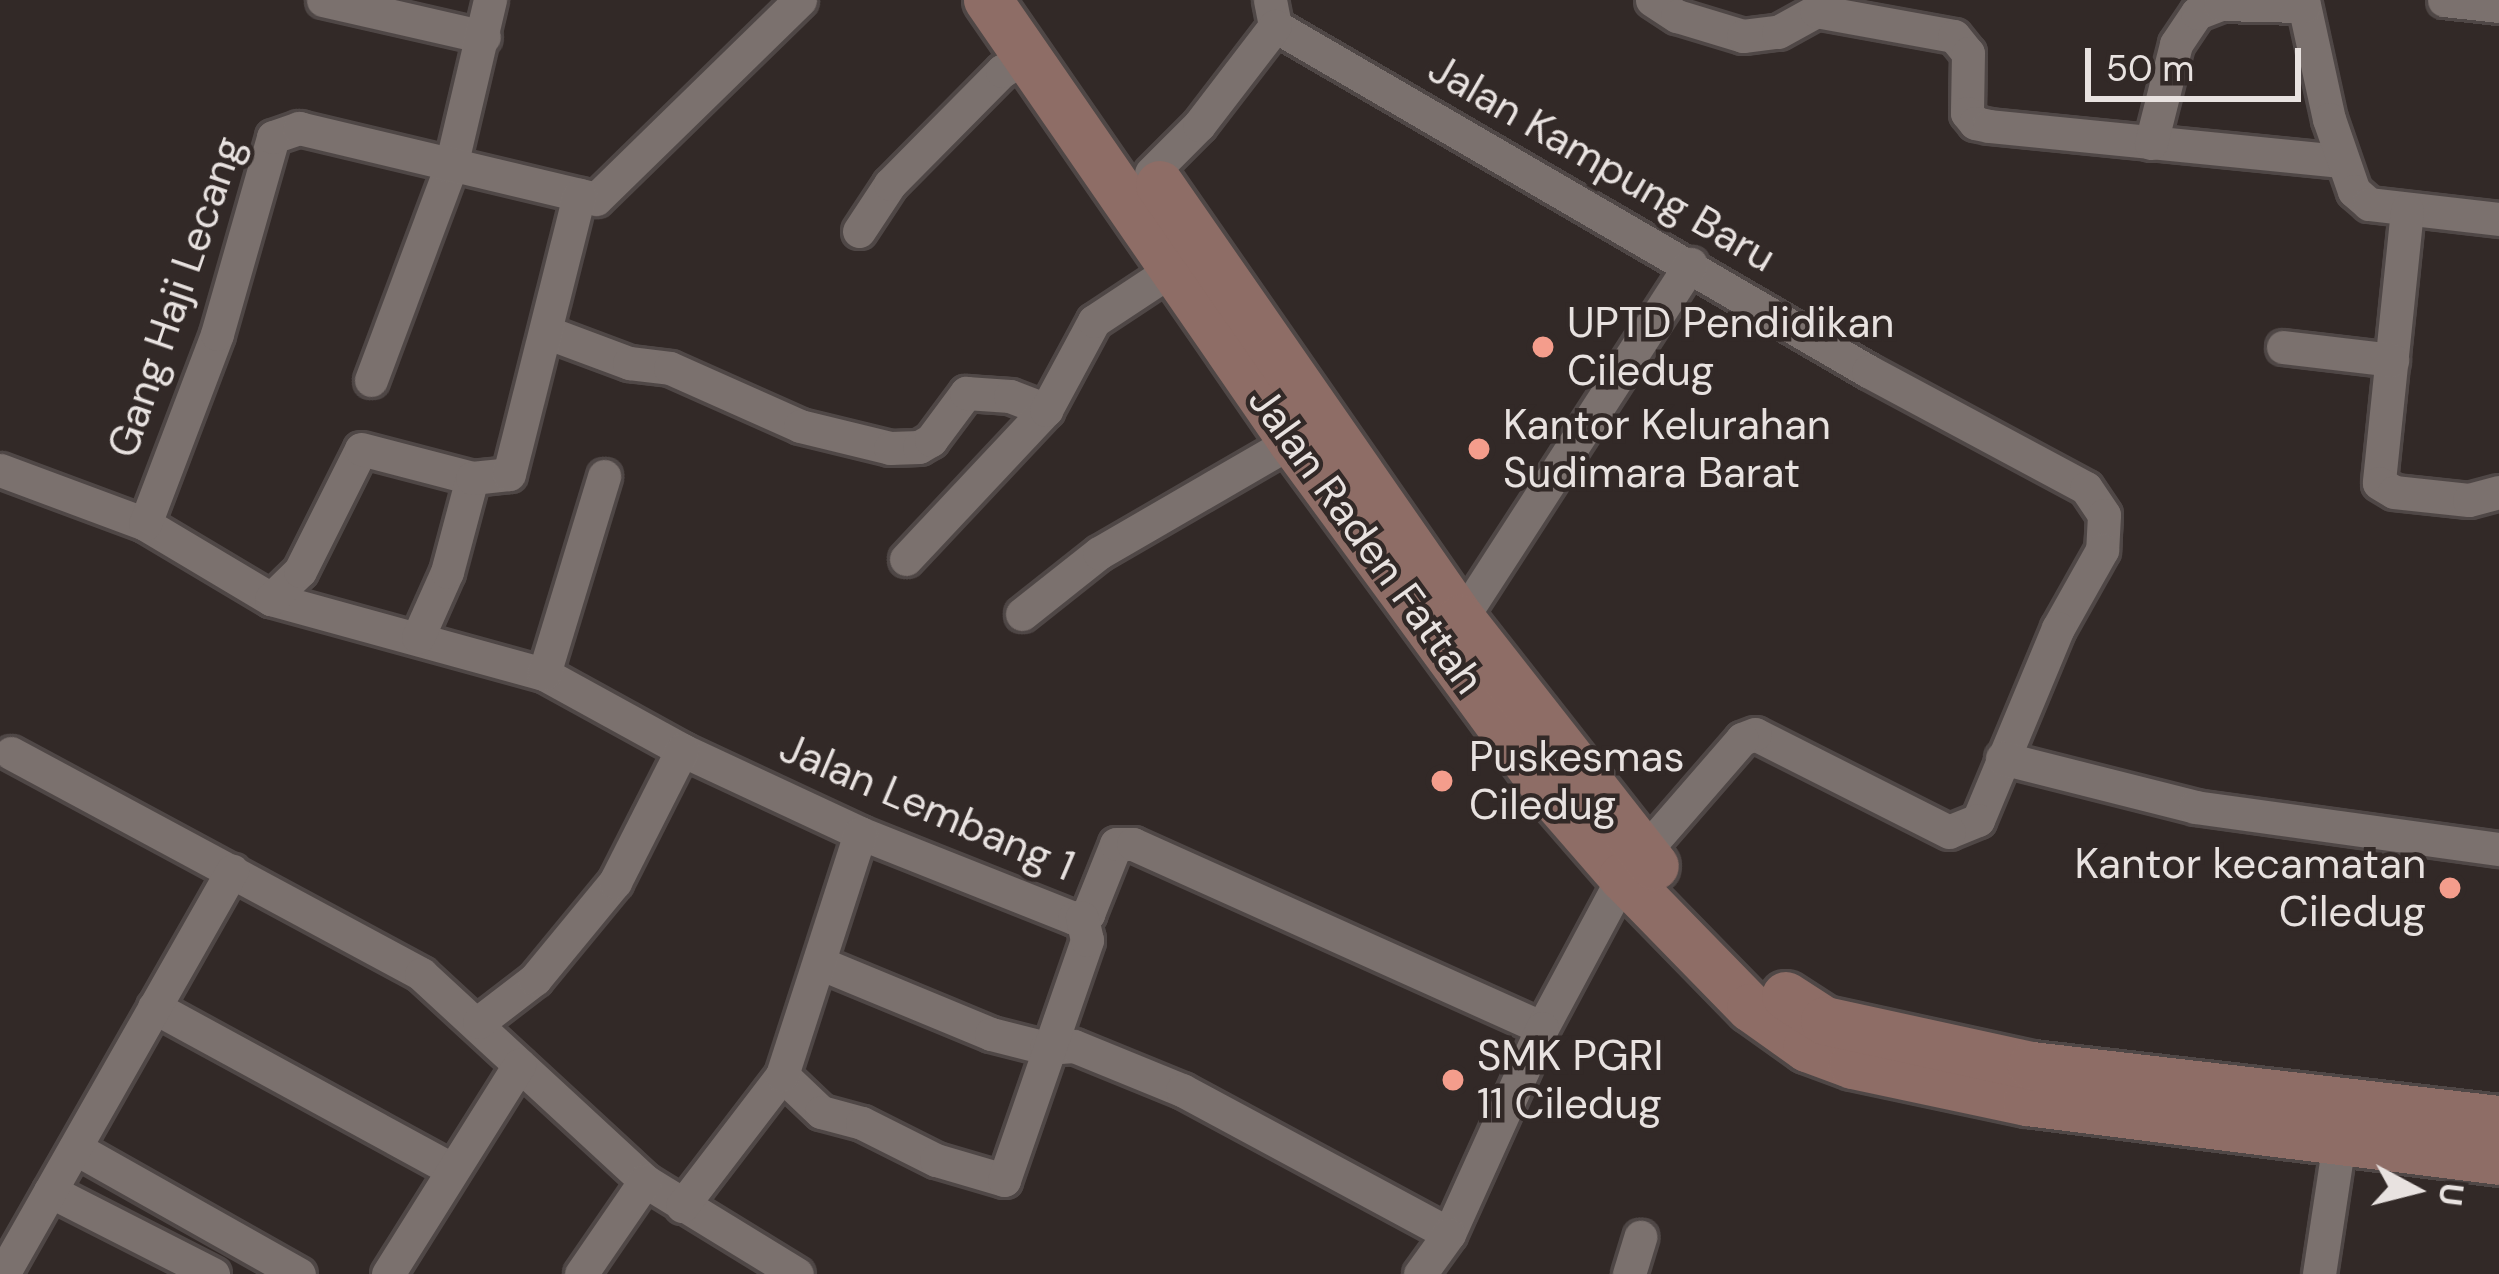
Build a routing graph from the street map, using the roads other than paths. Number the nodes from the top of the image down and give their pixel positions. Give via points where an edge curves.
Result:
1 (323, 0) edge
2 (490, 0) edge
3 (800, 0) edge
4 (988, 0) edge
5 (1029, 0) edge
6 (1652, 0) edge
7 (2444, 0) edge
8 (2303, 3) edge
9 (2499, 6) edge
10 (1273, 13) edge
11 (484, 37) junction
12 (1029, 55) junction
13 (2152, 142) junction
14 (2340, 161) junction
15 (451, 166) junction
16 (1151, 173) junction
17 (579, 195) junction
18 (2407, 209) junction
19 (2499, 219) edge
20 (859, 231) dead end
21 (1690, 264) junction
22 (1176, 267) junction
23 (545, 332) junction
24 (2283, 347) dead end
25 (2392, 360) junction
26 (370, 380) dead end
27 (1046, 410) junction
28 (1292, 441) junction
29 (0, 470) edge
30 (604, 476) dead end
31 (472, 478) junction
32 (2499, 492) edge
33 (145, 524) junction
34 (906, 559) dead end
35 (272, 598) junction
36 (1022, 614) dead end
37 (1462, 619) junction
38 (418, 637) junction
39 (544, 674) junction
40 (682, 750) junction
41 (11, 753) dead end
42 (2002, 758) junction
43 (860, 833) junction
44 (2499, 849) edge
45 (1633, 865) junction
46 (232, 871) junction
47 (1082, 918) junction
48 (822, 964) junction
49 (154, 1007) junction
50 (478, 1022) junction
51 (1542, 1028) junction
52 (1046, 1048) junction
53 (519, 1065) junction
54 (782, 1075) junction
55 (2030, 1084) junction
56 (2490, 1112) edge
57 (2338, 1141) junction
58 (75, 1148) junction
59 (2398, 1148) junction
60 (2499, 1161) edge
61 (452, 1168) junction
62 (646, 1181) junction
63 (2499, 1184) edge
64 (50, 1191) junction
65 (682, 1206) junction
66 (1449, 1234) junction
67 (1640, 1237) dead end
68 (1426, 1272) edge
69 (3, 1274) edge
70 (213, 1274) edge
71 (299, 1274) edge
72 (388, 1274) edge
73 (581, 1274) edge
74 (797, 1274) edge
75 (1629, 1274) edge
76 (2319, 1274) edge

1 - 11 street
2 - 11 street
3 - 17 street via 612,188 596,199
4 - 12 main road, Jalan Raden Fattah
5 - 16 main road, Jalan Raden Fattah
6 - 13 street via 1743,35 1778,32 1816,11 1954,36 1968,53 1964,99 1975,123
7 - 9 street
8 - 13 street via 2220,4 2197,13 2176,44
8 - 14 street
10 - 16 street via 1199,125
10 - 21 street, Jalan Kampung Baru
11 - 15 street
12 - 20 street via 1002,71 890,184
12 - 22 main road, Jalan Raden Fattah
13 - 14 street
14 - 18 street via 2369,204
15 - 17 street, Gang Haji Lecang
15 - 26 street
15 - 33 street, Gang Haji Lecang via 299,128 273,136 217,334
16 - 37 main road, Jalan Raden Fattah
17 - 23 street
18 - 19 street
18 - 25 street
21 - 37 street
21 - 42 street, Jalan Kampung Baru via 2098,501 2102,550
22 - 27 street via 1094,321
22 - 28 main road, Jalan Raden Fattah
23 - 27 street via 629,363 670,368 800,426 890,448 932,440 966,393 1010,396
23 - 31 street via 509,474
24 - 25 street
25 - 32 street via 2378,468 2384,489 2469,500
27 - 34 street
28 - 36 street via 1099,553
28 - 45 main road, Jalan Raden Fattah via 1549,792
29 - 33 street, Jalan Lembang 1
30 - 39 street
31 - 35 street via 361,449 300,571
31 - 38 street via 447,572
33 - 35 street, Jalan Lembang 1
35 - 38 street, Jalan Lembang 1
37 - 45 main road, Jalan Raden Fattah
38 - 39 street, Jalan Lembang 1
39 - 40 street, Jalan Lembang 1
40 - 43 street, Jalan Lembang 1
40 - 50 street via 615,882 535,979
41 - 46 street
42 - 44 street via 2195,807
42 - 45 street via 1978,820 1949,832 1755,734 1742,739
43 - 47 street, Jalan Lembang 1
43 - 48 street
45 - 51 street
45 - 55 main road, Jalan Raden Fattah via 1825,1021
46 - 49 street
46 - 50 street via 421,974
47 - 51 street, Jalan Lembang 1 via 1116,844 1133,844
47 - 52 street via 1087,940
48 - 52 street via 991,1034
48 - 54 street
49 - 58 street
49 - 61 street
50 - 53 street
51 - 66 street
52 - 54 street via 1004,1180 821,1112
52 - 66 street via 1074,1046 1182,1090
53 - 61 street
53 - 62 street
54 - 65 street
55 - 56 main road, Jalan Raden Fattah
55 - 57 main road, Jalan Raden Fattah
57 - 59 main road, Jalan Raden Fattah
57 - 76 street
58 - 64 street
58 - 71 street
59 - 60 main road, Jalan Raden Fattah
59 - 63 main road via 2433,1175
61 - 72 street
62 - 65 street
62 - 73 street
64 - 69 street
64 - 70 street
65 - 74 street
66 - 68 street
67 - 75 street

